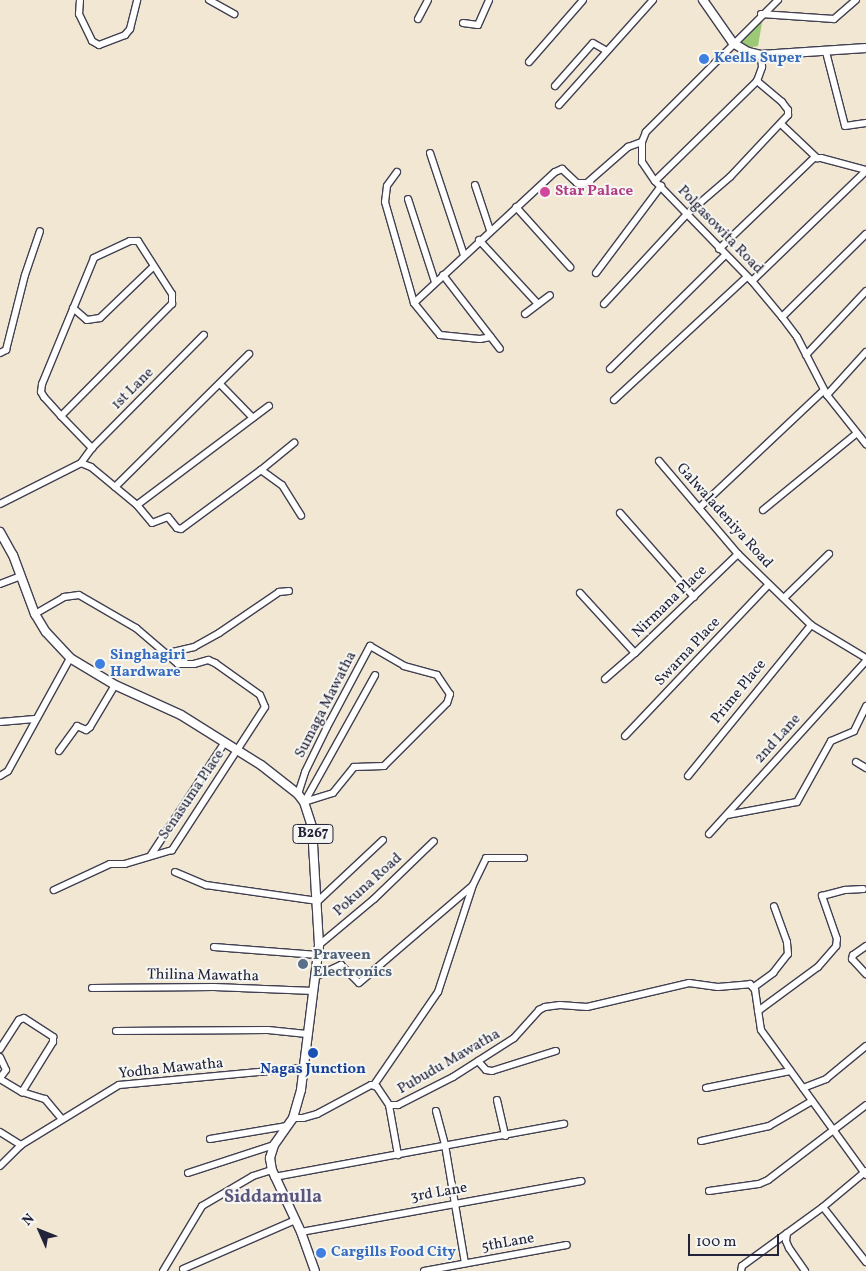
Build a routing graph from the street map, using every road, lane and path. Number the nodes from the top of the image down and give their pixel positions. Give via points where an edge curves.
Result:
1 (80, 0) edge
2 (137, 0) edge
3 (209, 0) edge
4 (428, 0) edge
5 (490, 0) edge
6 (583, 0) edge
7 (653, 0) edge
8 (703, 0) edge
9 (778, 0) edge
10 (856, 0) edge
11 (217, 2) edge
12 (234, 14) dead end
13 (761, 14) junction
14 (418, 19) dead end
15 (463, 23) dead end
16 (733, 43) junction
17 (866, 48) edge
18 (608, 51) junction
19 (826, 52) junction
20 (761, 55) junction
21 (529, 62) dead end
22 (757, 81) junction
23 (555, 86) dead end
24 (559, 104) dead end
25 (866, 123) edge
26 (781, 124) junction
27 (642, 142) junction
28 (430, 154) dead end
29 (817, 158) junction
30 (866, 170) edge
31 (397, 172) dead end
32 (655, 181) junction
33 (475, 186) dead end
34 (661, 186) junction
35 (408, 200) dead end
36 (516, 207) junction
37 (687, 214) junction
38 (490, 230) junction
39 (40, 231) dead end
40 (866, 234) edge
41 (479, 240) junction
42 (722, 252) junction
43 (464, 255) junction
44 (153, 267) junction
45 (570, 267) dead end
46 (596, 273) dead end
47 (443, 275) junction
48 (750, 279) junction
49 (435, 282) junction
50 (866, 291) edge
51 (550, 295) dead end
52 (414, 303) junction
53 (538, 304) junction
54 (604, 304) dead end
55 (73, 308) junction
56 (525, 314) dead end
57 (782, 317) junction
58 (204, 335) dead end
59 (491, 337) junction
60 (500, 349) dead end
61 (866, 352) edge
62 (0, 353) edge
63 (249, 354) dead end
64 (806, 355) junction
65 (610, 369) dead end
66 (220, 384) junction
67 (825, 393) junction
68 (614, 400) dead end
69 (269, 406) dead end
70 (61, 416) junction
71 (253, 418) junction
72 (856, 434) junction
73 (294, 443) dead end
74 (866, 444) edge
75 (92, 448) junction
76 (660, 461) dead end
77 (81, 463) junction
78 (262, 470) junction
79 (115, 487) junction
80 (0, 504) edge
81 (137, 505) junction
82 (699, 508) junction
83 (763, 510) dead end
84 (620, 513) dead end
85 (301, 516) dead end
86 (1, 536) edge
87 (738, 554) junction
88 (829, 554) dead end
89 (21, 576) junction
90 (0, 584) edge
91 (769, 584) junction
92 (289, 591) dead end
93 (580, 593) dead end
94 (694, 597) junction
95 (784, 598) junction
96 (35, 614) junction
97 (811, 625) junction
98 (635, 653) junction
99 (164, 654) junction
100 (70, 658) junction
101 (866, 659) edge
102 (375, 674) dead end
103 (604, 679) dead end
104 (115, 684) junction
105 (866, 706) edge
106 (35, 719) junction
107 (0, 722) edge
108 (625, 736) dead end
109 (225, 742) junction
110 (238, 750) junction
111 (59, 752) dead end
112 (856, 762) dead end
113 (866, 768) edge
114 (0, 776) edge
115 (688, 776) dead end
116 (298, 794) junction
117 (304, 802) junction
118 (727, 815) junction
119 (709, 834) dead end
120 (384, 840) dead end
121 (434, 841) dead end
122 (151, 855) junction
123 (524, 858) dead end
124 (175, 872) dead end
125 (473, 885) junction
126 (863, 889) dead end
127 (54, 890) dead end
128 (318, 901) junction
129 (774, 906) dead end
130 (319, 945) junction
131 (866, 946) edge
132 (214, 947) dead end
133 (318, 955) junction
134 (866, 974) edge
135 (315, 977) junction
136 (754, 987) junction
137 (92, 988) dead end
138 (314, 991) junction
139 (758, 1012) junction
140 (116, 1031) dead end
141 (307, 1034) junction
142 (866, 1046) edge
143 (0, 1049) edge
144 (556, 1051) dead end
145 (0, 1058) edge
146 (478, 1061) junction
147 (304, 1068) junction
148 (790, 1071) junction
149 (0, 1078) edge
150 (374, 1085) junction
151 (706, 1088) dead end
152 (803, 1088) junction
153 (22, 1092) junction
154 (497, 1100) dead end
155 (812, 1101) junction
156 (389, 1105) junction
157 (866, 1105) edge
158 (436, 1111) dead end
159 (293, 1118) junction
160 (62, 1119) junction
161 (564, 1124) dead end
162 (287, 1126) junction
163 (833, 1131) junction
164 (0, 1132) edge
165 (505, 1136) junction
166 (210, 1139) dead end
167 (701, 1141) dead end
168 (21, 1145) junction
169 (274, 1145) junction
170 (445, 1145) junction
171 (398, 1154) junction
172 (0, 1166) edge
173 (188, 1173) dead end
174 (273, 1173) junction
175 (865, 1173) edge
176 (581, 1181) dead end
177 (709, 1191) dead end
178 (455, 1203) junction
179 (823, 1207) junction
180 (295, 1220) junction
181 (301, 1232) junction
182 (788, 1233) junction
183 (567, 1245) dead end
184 (866, 1262) edge
185 (465, 1263) junction
186 (183, 1269) dead end
187 (162, 1271) edge
188 (315, 1271) edge
189 (424, 1271) edge
190 (741, 1271) edge
191 (805, 1271) edge

1 - 2 street via 79,14 92,41 100,44 125,35 130,29
3 - 11 street
4 - 14 street
5 - 15 street via 479,24
6 - 21 street
7 - 18 street
8 - 16 main road
9 - 13 street
10 - 13 street via 834,19
11 - 12 street
13 - 16 street
16 - 20 main road via 738,48
16 - 27 street via 646,132
17 - 19 main road
18 - 23 street via 593,43
18 - 24 street
19 - 20 main road
19 - 25 street via 845,126
20 - 22 street via 762,67
22 - 26 street via 788,110
22 - 32 street
26 - 29 street
26 - 37 street via 730,177
27 - 32 street, Polgasowita Road via 642,162
27 - 36 street via 628,147 586,183 577,183 562,169 554,172
28 - 43 street
29 - 30 street
29 - 42 street via 804,166
30 - 48 street
31 - 52 street via 387,186 385,202
32 - 34 street, Polgasowita Road
33 - 38 street
34 - 37 street, Polgasowita Road
34 - 46 street
35 - 49 street
36 - 38 street
36 - 45 street
37 - 42 street, Polgasowita Road
37 - 54 street
38 - 41 street
39 - 62 street via 6,350
40 - 57 street
41 - 43 street
41 - 53 street
42 - 48 street, Polgasowita Road
42 - 65 street
43 - 47 street
44 - 55 street via 100,318 87,320
44 - 55 street via 138,241 134,240 98,255 91,263
44 - 70 street via 172,294 172,304
47 - 49 street
47 - 59 street
48 - 57 street, Polgasowita Road
48 - 68 street
49 - 52 street
50 - 64 street
51 - 53 street
52 - 59 street via 436,332 444,337
53 - 56 street
55 - 70 street via 42,384 44,397
57 - 64 street, Polgasowita Road
58 - 75 street, 1st Lane
59 - 60 street
61 - 67 street
63 - 66 street
64 - 67 street, Polgasowita Road
66 - 71 street
66 - 79 street
67 - 72 street, Polgasowita Road
67 - 82 street
69 - 71 street
70 - 75 street
71 - 81 street
72 - 74 street, Polgasowita Road
72 - 83 street
73 - 78 street
75 - 77 street, 1st Lane
76 - 82 street, Galwaladeniya Road
77 - 79 street
77 - 80 street
78 - 81 street via 181,529 168,516 152,523
78 - 85 street via 282,485
79 - 81 street
82 - 87 street, Galwaladeniya Road
84 - 94 street
86 - 89 main road, B267
87 - 91 street, Galwaladeniya Road
87 - 94 street, Nirmana Place
88 - 95 street
89 - 90 street
89 - 96 main road, B267
91 - 95 street, Galwaladeniya Road
91 - 108 street, Swarna Place
92 - 99 street via 278,592 220,633 194,647
93 - 98 street, Nirmana Place
94 - 98 street, Nirmana Place
95 - 97 street, Galwaladeniya Road
96 - 99 street, Senasuma Place via 64,596 79,595 136,628
96 - 100 main road, B267 via 46,632
97 - 101 street, Galwaladeniya Road
97 - 115 street, Prime Place
98 - 103 street
99 - 110 street, Senasuma Place via 178,664 212,661 260,695 265,702 264,711
100 - 104 main road, B267
100 - 106 street
101 - 118 street, 2nd Lane
102 - 117 street
104 - 109 main road, B267 via 181,715
104 - 111 street via 90,727 86,730 77,726
105 - 118 street via 854,731 831,742 797,802
106 - 107 street
106 - 114 street via 8,771
109 - 110 main road, B267
109 - 122 street
110 - 116 main road, B267
110 - 122 street, Senasuma Place via 176,846 164,854
112 - 113 street
116 - 117 main road, B267
116 - 117 street, Sumaga Mawatha via 305,772 370,646 404,666 437,675 450,694 447,703 384,766 354,767 333,793
117 - 128 main road, B267 via 312,827
118 - 119 street, 2nd Lane
120 - 128 street
121 - 130 street, Pokuna Road via 374,899
122 - 127 street, Senasuma Place via 139,861 99,868
123 - 125 street via 486,858
124 - 128 street via 206,885
125 - 135 street via 359,983 341,965
125 - 150 street via 438,992
126 - 139 street via 822,896 838,939 836,946 818,967
128 - 130 main road, B267
129 - 136 street via 788,942 788,954
130 - 133 main road, B267
131 - 134 street via 852,955 852,959
132 - 133 street
133 - 135 main road, B267
135 - 138 main road, B267
136 - 139 street
136 - 146 street, Pubudu Mawatha via 748,983 718,987 689,983 587,1007 567,1004 546,1008 514,1038
137 - 138 street, Thilina Mawatha via 214,987
138 - 141 main road, B267
139 - 148 street via 761,1030
140 - 141 street via 268,1030
141 - 147 main road, B267
142 - 152 street via 826,1079
143 - 153 street via 19,1020 24,1018 53,1037
144 - 146 street via 492,1071 486,1070
145 - 149 street via 6,1070
146 - 156 street, Pubudu Mawatha via 402,1103
147 - 159 main road, B267
147 - 160 street, Yodha Mawatha via 119,1085
148 - 151 street
148 - 152 street
149 - 153 street
150 - 156 street, Pubudu Mawatha
150 - 159 street, Pubudu Mawatha via 317,1114
152 - 155 street
153 - 160 street via 45,1099
154 - 165 street
155 - 163 street
155 - 167 street via 769,1126
156 - 171 street
157 - 163 street
158 - 170 street
159 - 162 main road, B267
160 - 168 street, Yodha Mawatha
161 - 165 street
162 - 166 street
162 - 169 main road, B267
163 - 175 street
163 - 177 street via 768,1180
164 - 168 street
165 - 170 street
168 - 172 street, Yodha Mawatha
169 - 173 street
169 - 174 main road, B267 via 270,1158
170 - 171 street
170 - 178 street
171 - 174 street
174 - 180 main road, B267
174 - 187 street via 253,1176 202,1206
175 - 179 street
176 - 178 street, 3rd Lane
178 - 181 street, 3rd Lane
178 - 185 street
179 - 182 street
179 - 184 street
180 - 181 main road, B267
180 - 186 street
181 - 188 main road, B267
182 - 190 street via 742,1266
182 - 191 street via 786,1241 789,1248
183 - 185 street, 5thLane
185 - 189 street, 5thLane

